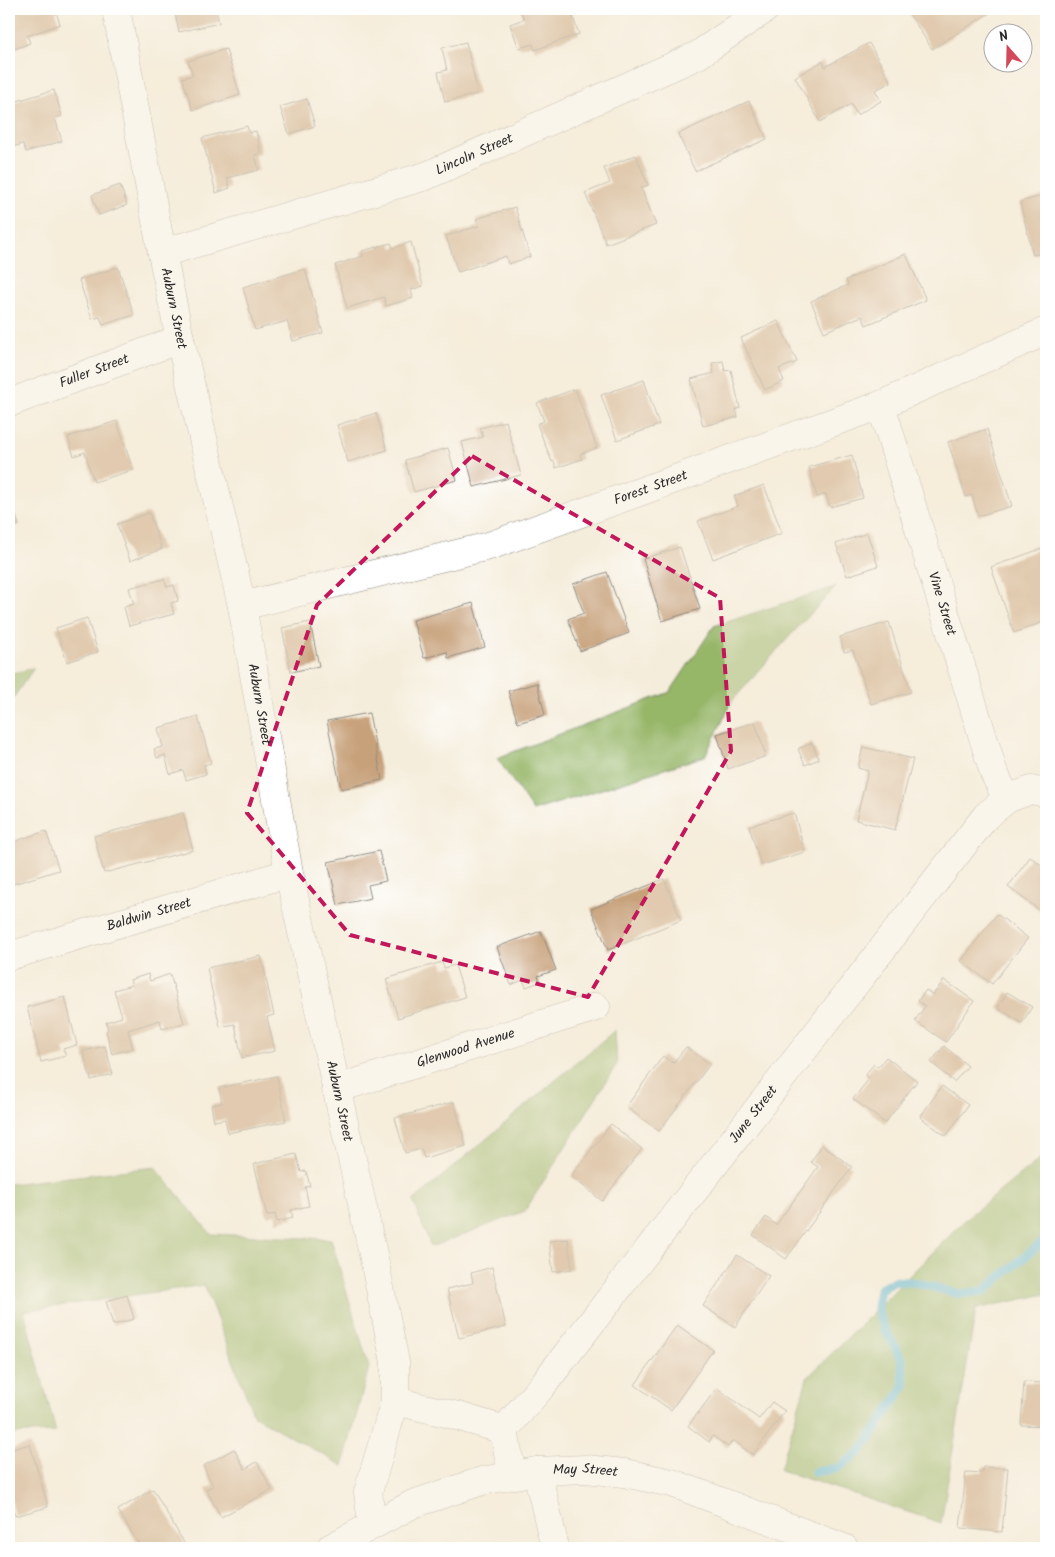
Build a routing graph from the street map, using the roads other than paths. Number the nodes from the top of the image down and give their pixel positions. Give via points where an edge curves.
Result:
1 (116, 9) edge
2 (765, 9) edge
3 (162, 252) junction
4 (1046, 331) edge
5 (180, 339) junction
6 (9, 403) edge
7 (881, 406) junction
8 (242, 606) junction
9 (1046, 793) edge
10 (1007, 799) junction
11 (289, 873) junction
12 (9, 956) edge
13 (596, 1007) dead end
14 (336, 1089) junction
15 (395, 1401) junction
16 (504, 1430) junction
17 (524, 1473) junction
18 (372, 1524) junction
19 (330, 1548) edge
20 (555, 1548) edge
21 (844, 1548) edge

1 - 3 street, Auburn Street
2 - 3 street, Lincoln Street via 698,55 426,176
3 - 5 street, Auburn Street
4 - 7 street, Forest Street
5 - 6 street, Fuller Street
5 - 8 street, Auburn Street
7 - 8 street, Forest Street via 489,546
7 - 10 street, Vine Street via 994,773
8 - 11 street, Auburn Street
9 - 10 street, June Street via 1031,790
10 - 16 street, June Street via 986,816 542,1386
11 - 12 street, Baldwin Street
11 - 14 street, Auburn Street
13 - 14 street, Glenwood Avenue
14 - 15 street, Auburn Street via 395,1362
15 - 16 street
15 - 18 street, Auburn Street via 368,1492
16 - 17 street
17 - 18 street, May Street via 442,1493
17 - 20 street
17 - 21 street, May Street via 586,1469 672,1483
18 - 19 street, May Street

